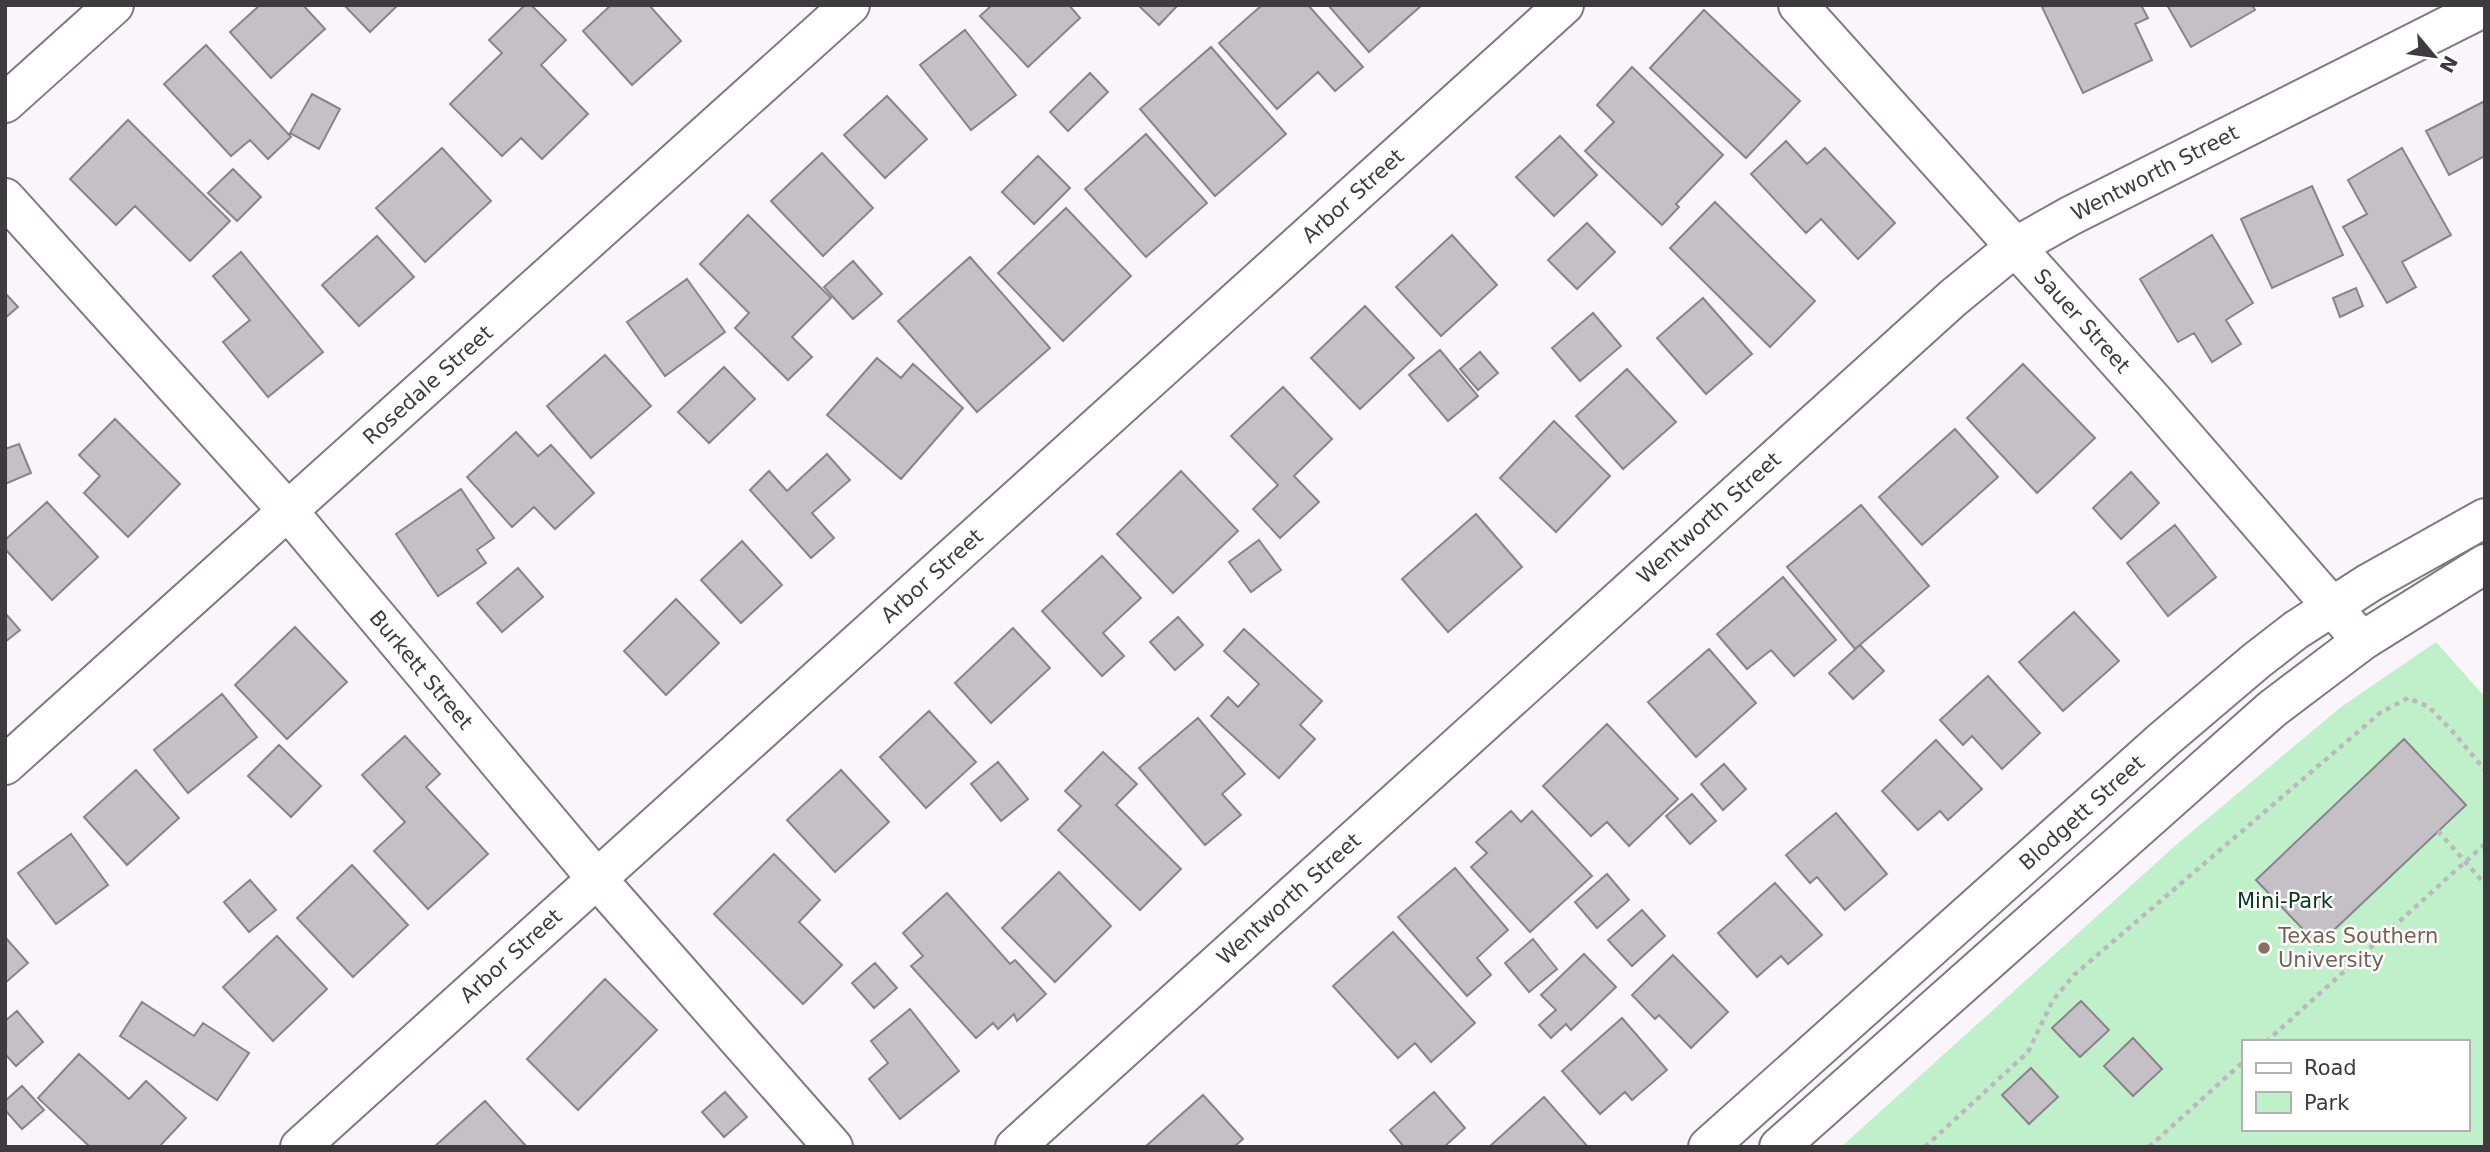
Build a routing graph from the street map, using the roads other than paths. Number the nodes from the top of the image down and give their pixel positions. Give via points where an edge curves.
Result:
1 (114, 5) edge
2 (850, 5) edge
3 (1564, 5) edge
4 (1798, 5) edge
5 (2485, 7) edge
6 (5, 103) edge
7 (5, 198) edge
8 (2015, 247) junction
9 (288, 511) junction
10 (2485, 518) edge
11 (2485, 564) edge
12 (2332, 607) junction
13 (2362, 641) junction
14 (5, 765) edge
15 (597, 880) junction
16 (1890, 985) junction
17 (1920, 1020) junction
18 (300, 1147) edge
19 (833, 1147) edge
20 (1015, 1147) edge
21 (1708, 1147) edge
22 (1779, 1147) edge

1 - 6 street
2 - 9 street, Rosedale Street
3 - 15 street, Arbor Street
4 - 8 street, Sauer Street
5 - 8 street, Wentworth Street
7 - 9 street, Burkett Street
8 - 12 street, Sauer Street
8 - 20 street, Wentworth Street via 1942,307
9 - 14 street, Rosedale Street
9 - 15 street, Burkett Street
10 - 12 street, Blodgett Street
11 - 13 street
12 - 13 street, Sauer Street
12 - 16 street, Blodgett Street via 2212,697
13 - 17 street via 2232,743
15 - 18 street, Arbor Street
15 - 19 street, Burkett Street
16 - 17 street
16 - 21 street, Blodgett Street
17 - 22 street

